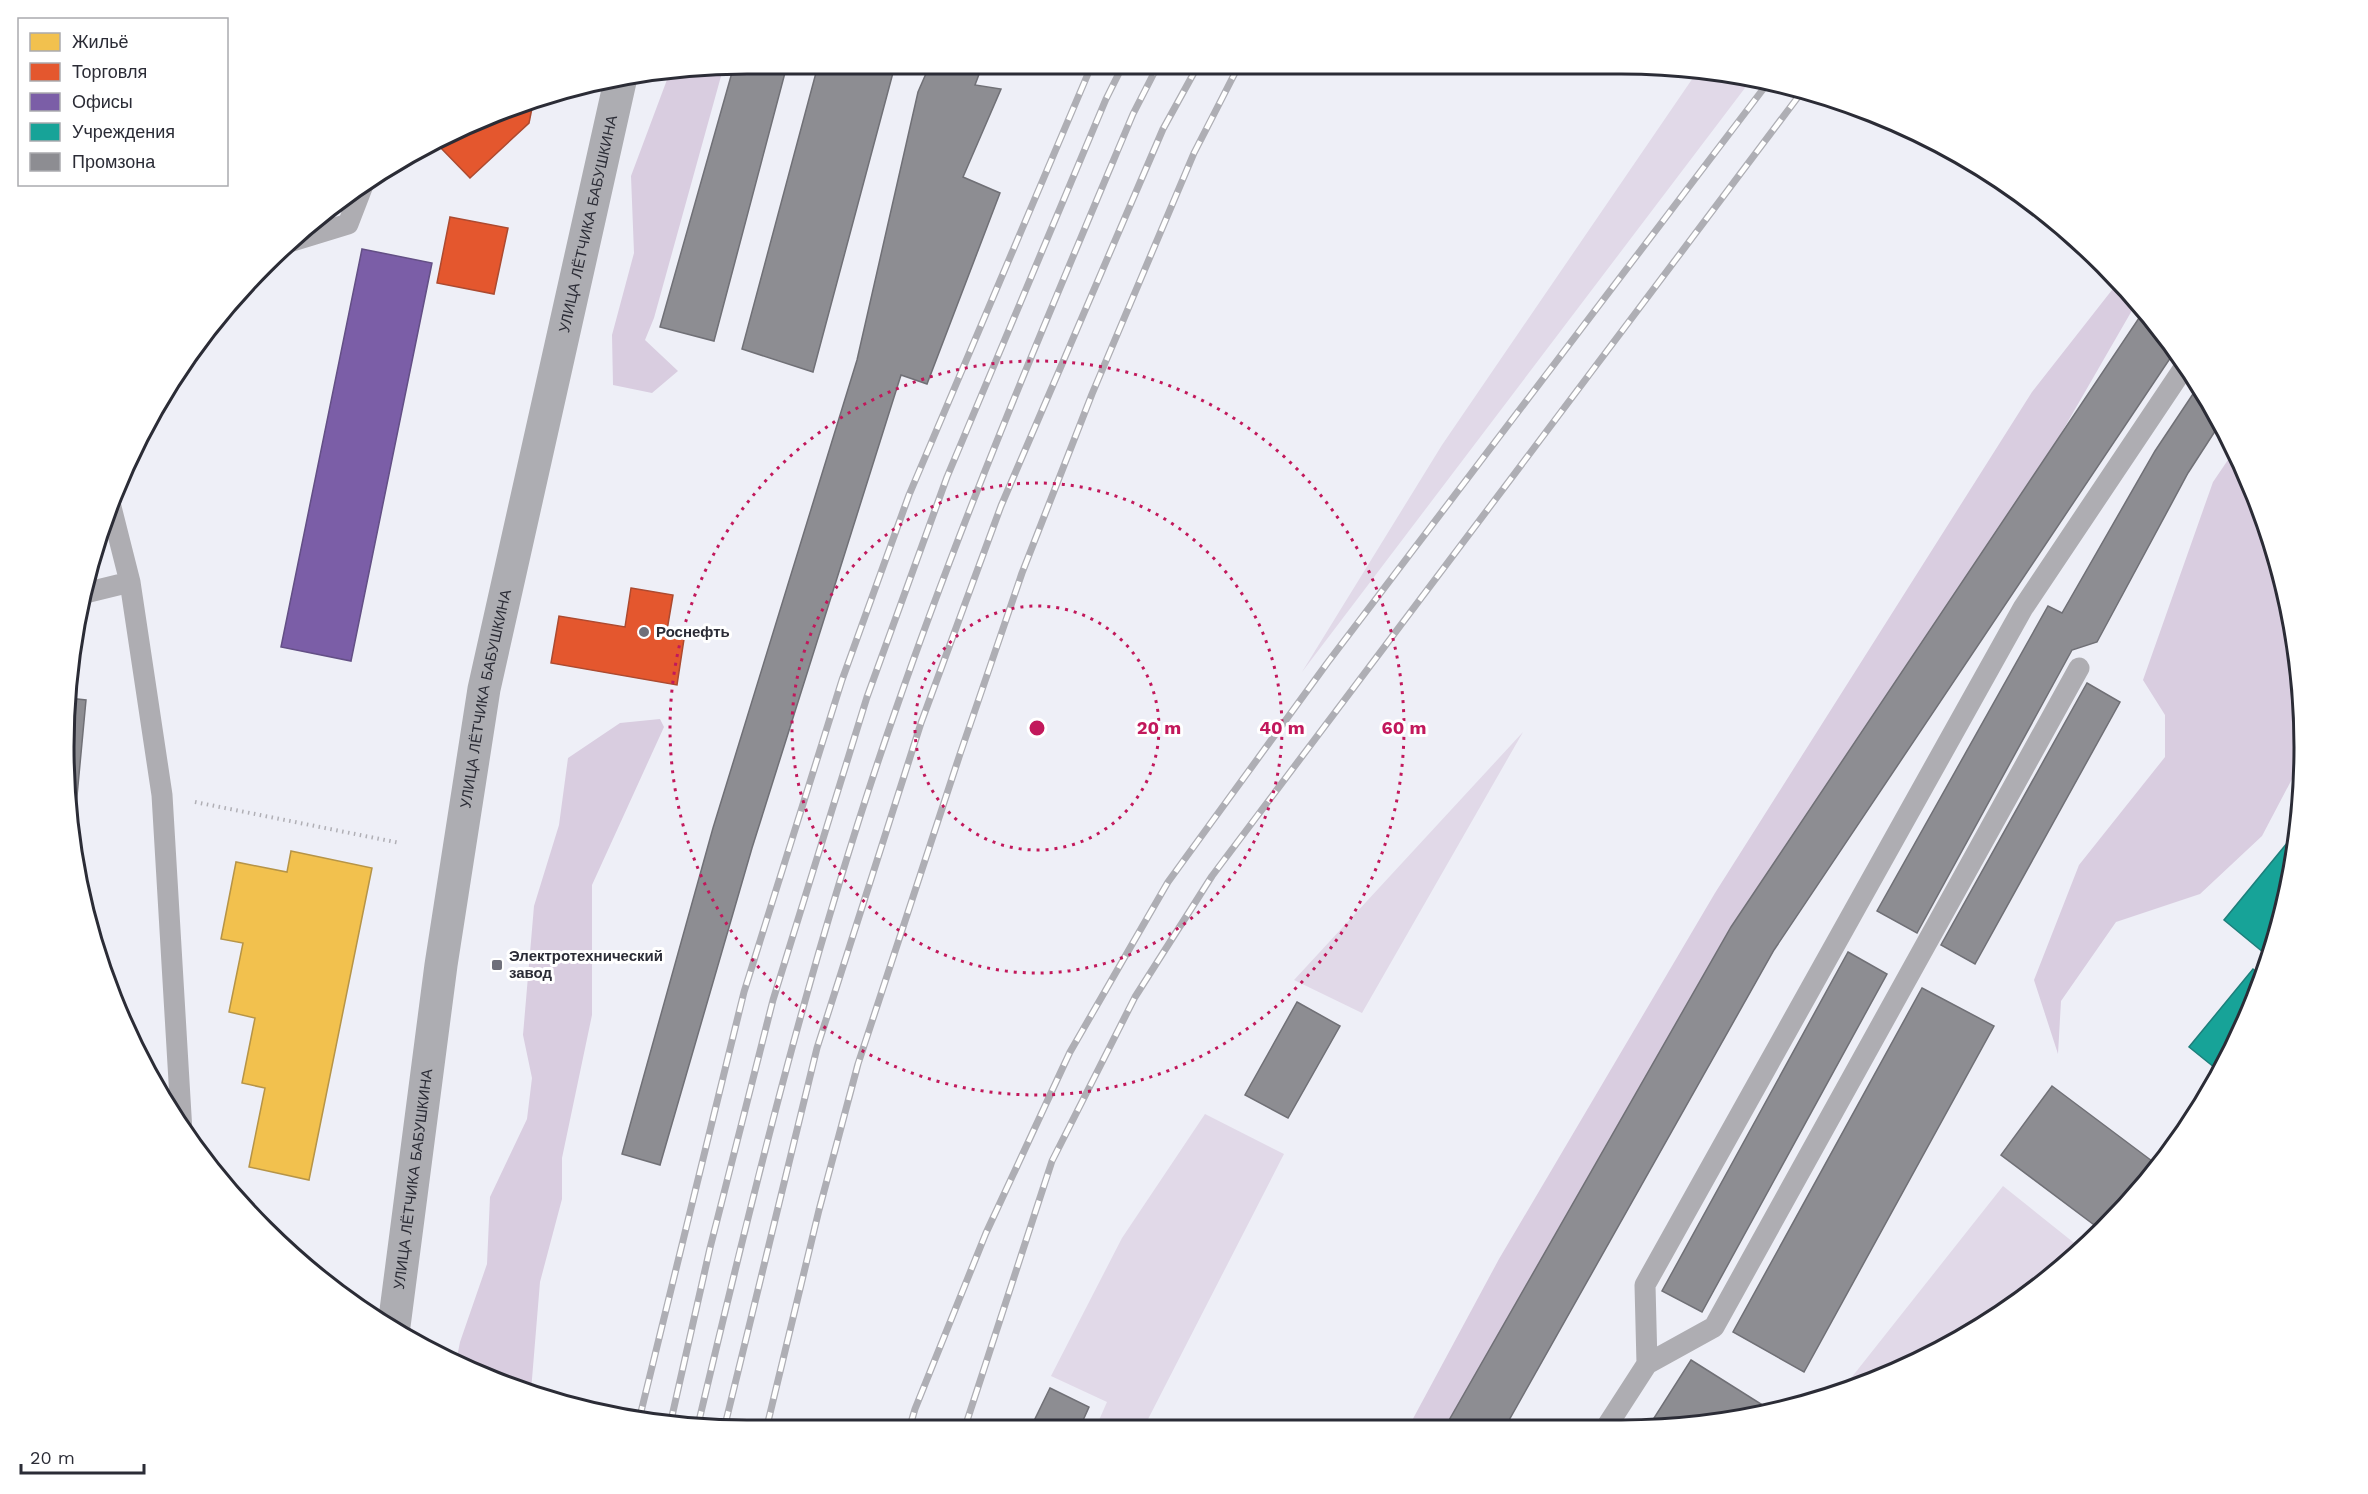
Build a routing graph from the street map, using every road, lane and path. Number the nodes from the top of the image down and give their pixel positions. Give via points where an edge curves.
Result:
1 (619, 85) edge
2 (358, 198) edge
3 (309, 236) edge
4 (2181, 373) edge
5 (114, 518) edge
6 (130, 582) junction
7 (92, 591) edge
8 (2079, 668) dead end
9 (162, 795) junction
10 (400, 843) dead end
11 (181, 1111) edge
12 (395, 1320) edge
13 (1647, 1364) junction
14 (1611, 1420) edge

1 - 12 main road, УЛИЦА ЛЁТЧИКА БАБУШКИНА via 484,689 441,965
2 - 3 lane via 348,224
4 - 13 lane via 2023,608 1645,1285
5 - 6 lane
6 - 7 lane
6 - 9 lane
8 - 13 lane via 1714,1327
9 - 10 path
9 - 11 lane
13 - 14 lane

